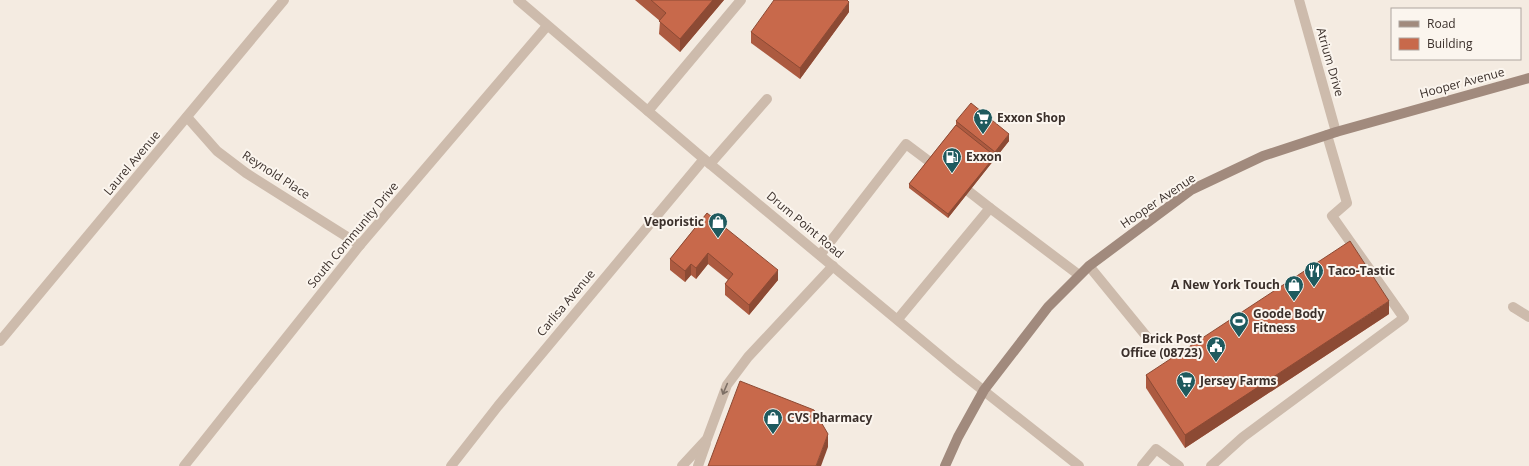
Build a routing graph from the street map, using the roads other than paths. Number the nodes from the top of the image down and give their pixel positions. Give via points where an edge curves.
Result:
1 (284, 0) edge
2 (518, 0) edge
3 (741, 0) edge
4 (1299, 0) edge
5 (547, 26) junction
6 (1529, 78) edge
7 (767, 99) dead end
8 (648, 111) junction
9 (188, 117) junction
10 (1331, 133) junction
11 (707, 161) junction
12 (990, 208) junction
13 (360, 245) junction
14 (820, 255) junction
15 (833, 266) junction
16 (1089, 266) junction
17 (1080, 276) junction
18 (1513, 307) dead end
19 (1529, 317) edge
20 (898, 320) junction
21 (1147, 337) dead end
22 (0, 341) edge
23 (984, 390) junction
24 (707, 439) junction
25 (184, 466) edge
26 (451, 466) edge
27 (682, 466) edge
28 (698, 466) edge
29 (946, 466) edge
30 (1079, 466) edge
31 (1142, 466) edge
32 (1179, 466) edge
33 (1211, 466) edge

1 - 9 street, Laurel Avenue
2 - 5 street, Drum Point Road
3 - 8 street
4 - 10 street, Atrium Drive
5 - 8 street, Drum Point Road
5 - 13 street, South Community Drive
6 - 10 main road, Hooper Avenue
7 - 11 street, Carlisa Avenue
8 - 11 street, Drum Point Road
9 - 13 street, Reynold Place via 217,151 246,173
9 - 22 street, Laurel Avenue
10 - 16 main road, Hooper Avenue via 1263,156 1191,190
10 - 33 street, Atrium Drive via 1347,203 1332,216 1404,318 1243,437
11 - 14 street, Drum Point Road
11 - 26 street, Carlisa Avenue via 503,400
12 - 14 street via 906,144
12 - 17 street
12 - 20 street
13 - 25 street, South Community Drive
14 - 15 street, Drum Point Road
15 - 20 street, Drum Point Road
15 -> 24 street via 748,357 727,385
16 - 17 main road, Hooper Avenue
16 - 21 street
17 - 23 main road, Hooper Avenue via 1048,307
18 - 19 street
20 - 23 street, Drum Point Road
23 - 29 main road, Hooper Avenue via 958,437
23 - 30 street, Drum Point Road
24 - 27 street
24 - 28 street
31 - 32 street via 1156,449

